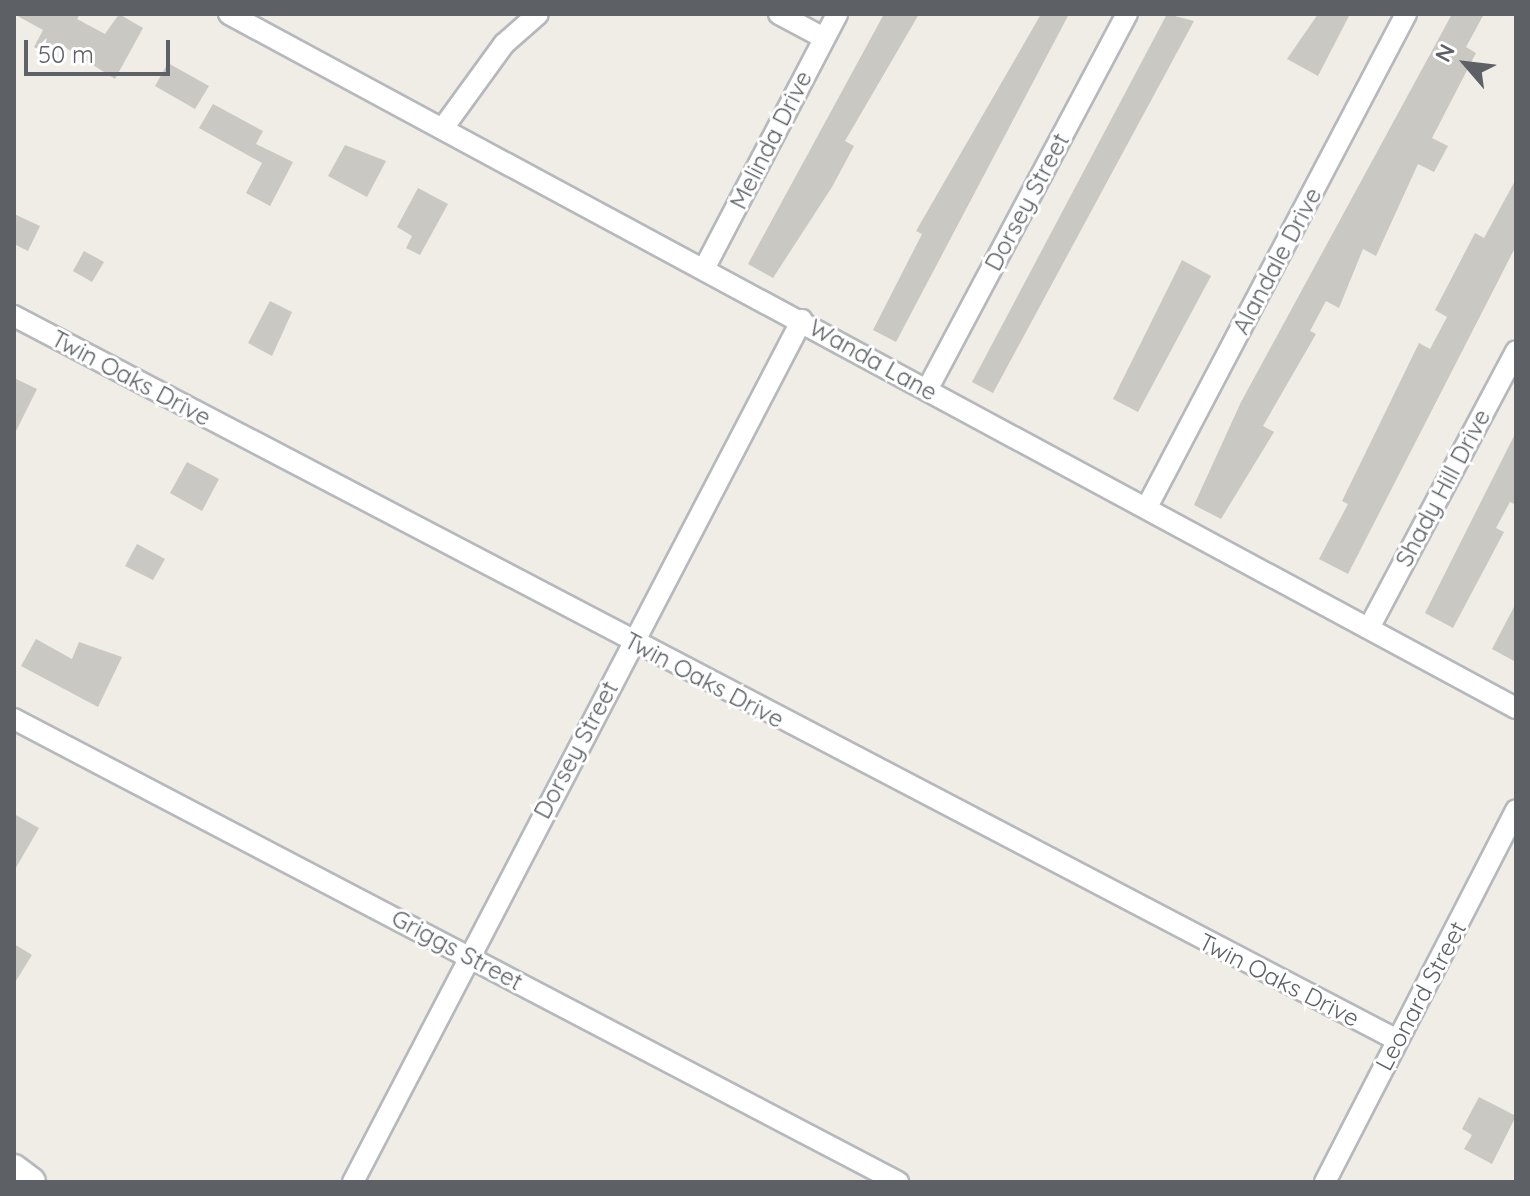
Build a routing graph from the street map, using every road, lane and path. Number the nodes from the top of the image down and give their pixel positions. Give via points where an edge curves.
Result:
1 (538, 14) edge
2 (779, 14) edge
3 (837, 14) edge
4 (1127, 14) edge
5 (1406, 14) edge
6 (239, 16) edge
7 (824, 38) junction
8 (443, 128) junction
9 (705, 267) junction
10 (14, 316) edge
11 (802, 320) junction
12 (1516, 351) edge
13 (927, 390) junction
14 (1147, 507) junction
15 (1370, 626) junction
16 (633, 643) junction
17 (1516, 708) edge
18 (14, 719) edge
19 (1516, 810) edge
20 (467, 955) junction
21 (1397, 1040) junction
22 (14, 1169) edge
23 (31, 1182) edge
24 (353, 1182) edge
25 (898, 1182) edge
26 (1325, 1182) edge

1 - 8 street via 504,44
2 - 7 street
3 - 7 street, Melinda Drive
4 - 13 street, Dorsey Street
5 - 14 street, Alandale Drive
6 - 8 street, Wanda Lane
7 - 9 street, Melinda Drive
8 - 9 street, Wanda Lane
9 - 11 street, Wanda Lane
10 - 16 street, Twin Oaks Drive
11 - 13 street, Wanda Lane
11 - 16 street, Dorsey Street
12 - 15 street, Shady Hill Drive
13 - 14 street, Wanda Lane
14 - 15 street, Wanda Lane
15 - 17 street, Wanda Lane
16 - 20 street, Dorsey Street
16 - 21 street, Twin Oaks Drive
18 - 20 street, Griggs Street
19 - 21 street, Leonard Street
20 - 24 street, Dorsey Street
20 - 25 street, Griggs Street
21 - 26 street, Leonard Street
22 - 23 street

